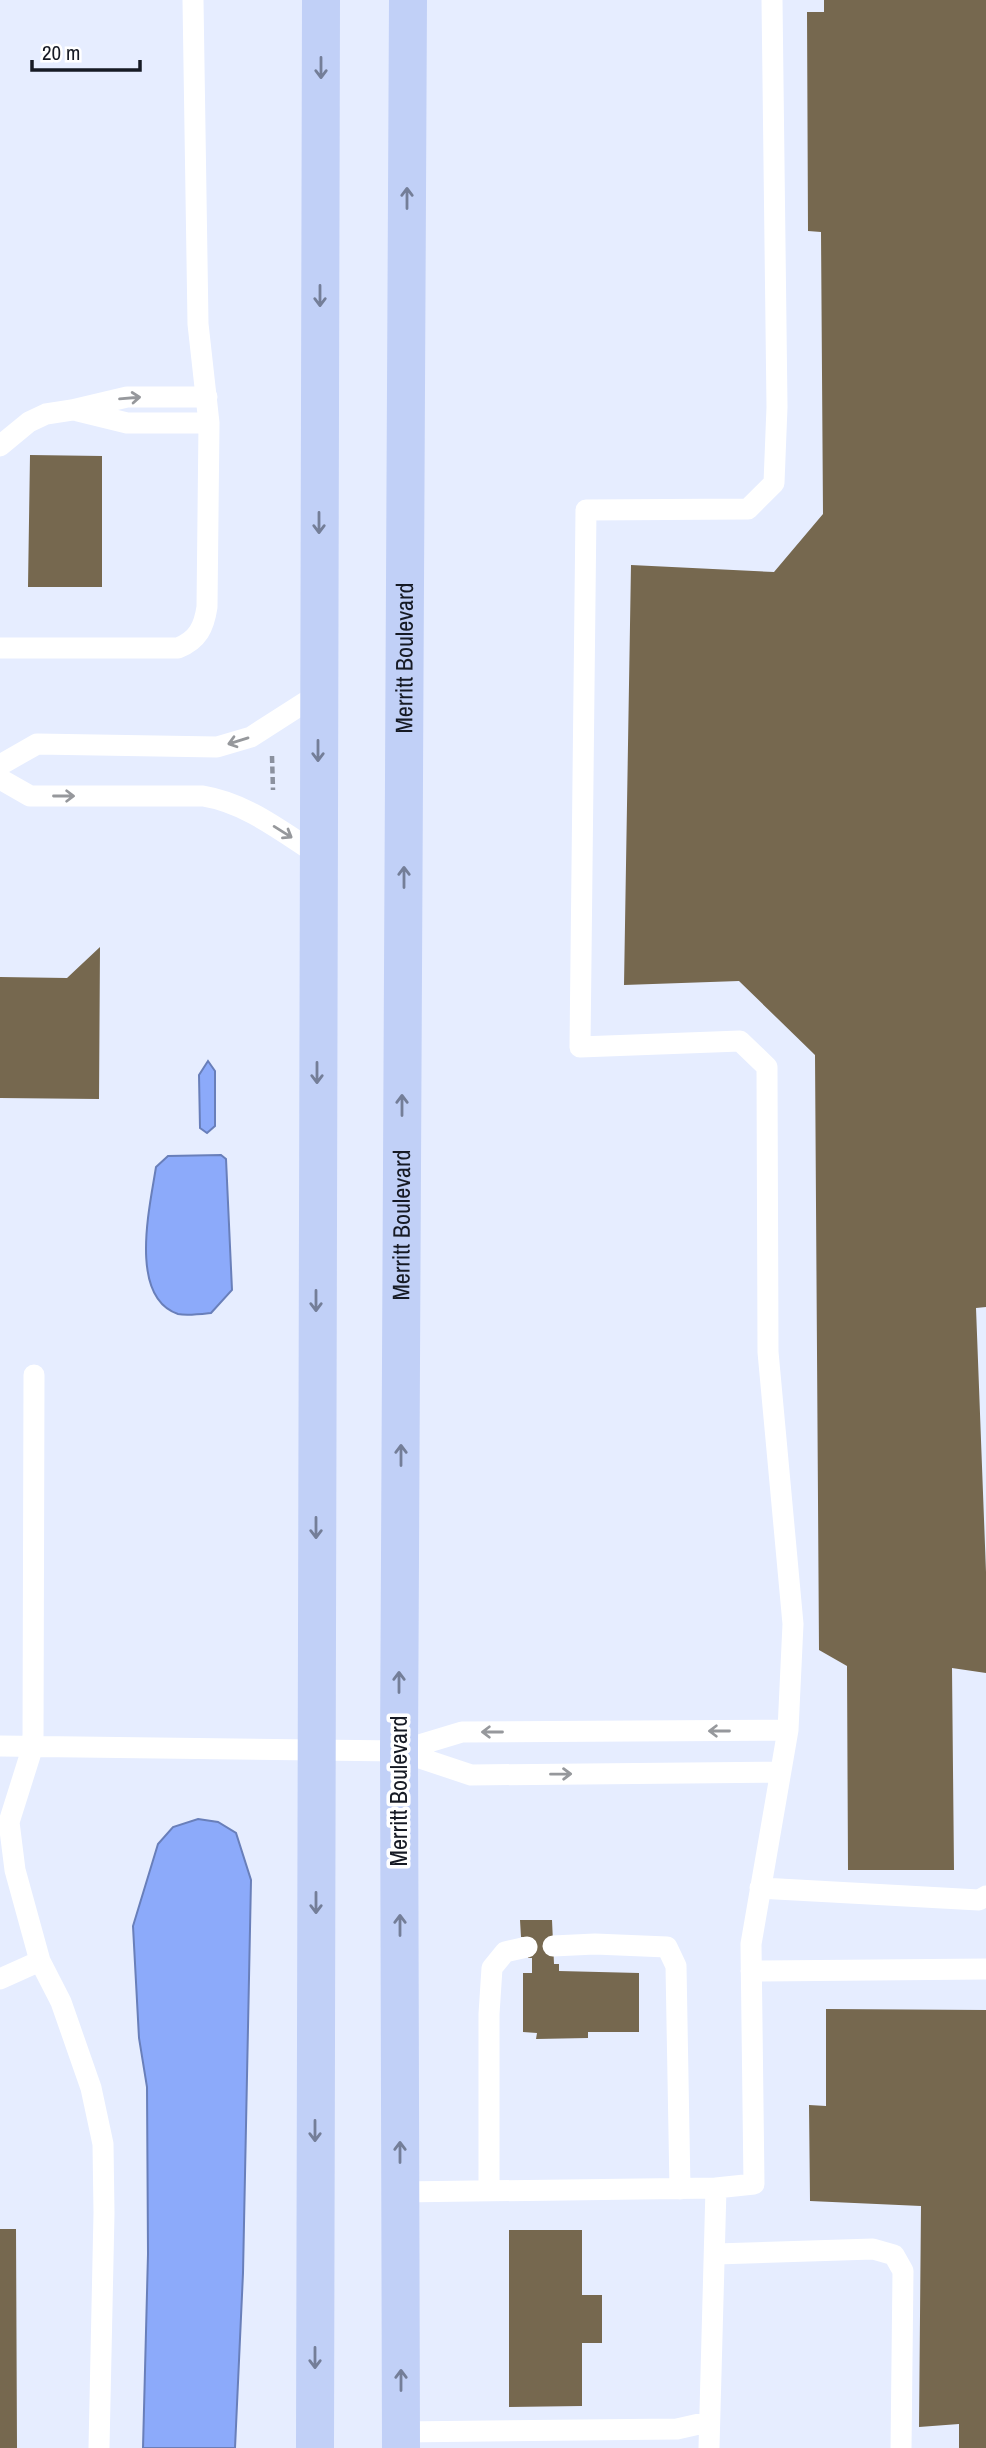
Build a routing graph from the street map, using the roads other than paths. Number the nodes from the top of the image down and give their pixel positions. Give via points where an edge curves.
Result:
1 (193, 0) edge
2 (321, 0) edge
3 (408, 0) edge
4 (772, 0) edge
5 (207, 397) junction
6 (72, 410) junction
7 (209, 423) junction
8 (0, 446) edge
9 (0, 648) edge
10 (318, 694) junction
11 (0, 765) edge
12 (0, 779) edge
13 (317, 854) junction
14 (34, 1376) dead end
15 (788, 1730) junction
16 (0, 1746) edge
17 (33, 1746) junction
18 (316, 1748) junction
19 (399, 1751) junction
20 (780, 1772) junction
21 (760, 1888) junction
22 (986, 1896) edge
23 (553, 1946) dead end
24 (527, 1947) dead end
25 (40, 1961) junction
26 (986, 1969) edge
27 (751, 1971) junction
28 (0, 1979) edge
29 (716, 2188) junction
30 (680, 2189) junction
31 (489, 2191) junction
32 (400, 2192) junction
33 (716, 2254) junction
34 (708, 2422) junction
35 (401, 2440) edge
36 (99, 2448) edge
37 (315, 2448) edge
38 (709, 2448) edge
39 (901, 2448) edge

1 - 5 lane via 198,324
2 -> 10 main road
19 -> 3 main road, Merritt Boulevard
4 - 15 lane via 775,482 748,509 586,510 580,1047 740,1041 767,1068 768,1352 793,1624
6 -> 5 lane via 127,397
5 - 7 lane
6 - 7 lane via 127,423
6 - 8 lane via 29,422
7 - 9 lane via 207,607 198,636 168,649
10 -> 11 lane via 251,737 217,747 37,744
10 -> 13 main road
12 -> 13 lane via 30,796 220,799 256,815
13 -> 18 main road
14 - 17 lane
15 -> 19 lane via 462,1732
15 - 20 lane
16 - 17 lane
17 - 18 lane
17 - 25 lane via 9,1822 15,1870
18 - 19 lane
18 -> 37 main road
19 -> 20 lane via 471,1775
32 -> 19 main road, Merritt Boulevard
20 - 21 lane
21 - 22 lane via 979,1900
21 - 27 lane
23 - 30 lane via 667,1947 676,1966
24 - 31 lane via 505,1952 492,1968
25 - 28 lane
25 - 36 lane via 61,2002 87,2076 103,2144
26 - 27 lane
27 - 29 lane via 754,2184
29 - 30 lane
29 - 33 lane
30 - 31 lane
31 - 32 lane
35 -> 32 main road, Merritt Boulevard
33 - 34 lane
33 - 39 lane via 873,2249 894,2255 903,2271
34 - 35 lane via 677,2429
34 - 38 lane

